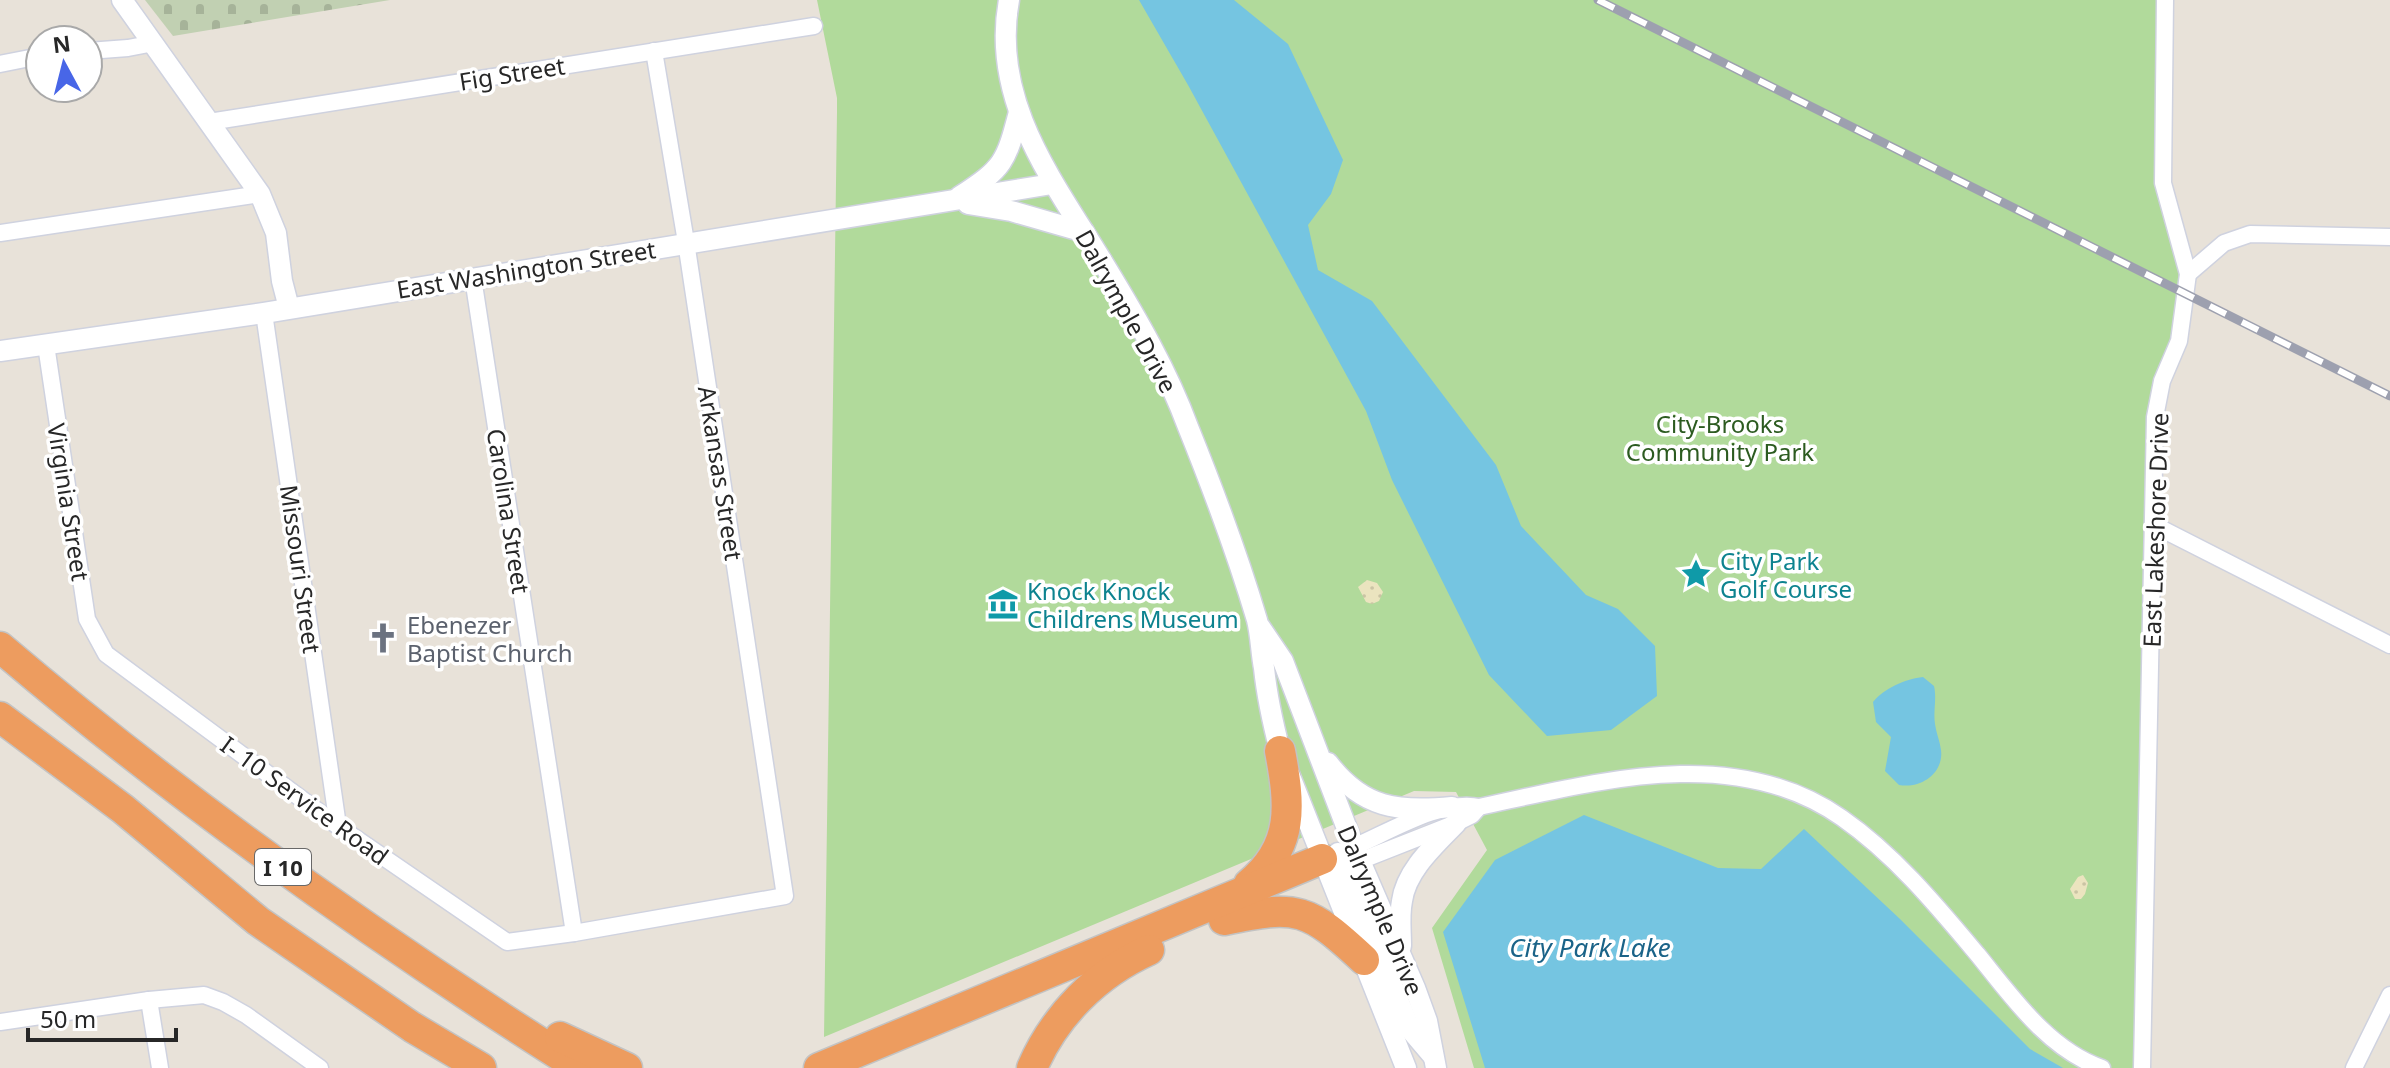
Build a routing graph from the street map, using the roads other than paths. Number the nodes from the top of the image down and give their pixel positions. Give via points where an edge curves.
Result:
1 (122, 0) edge
2 (1009, 0) edge
3 (2165, 0) edge
4 (814, 26) dead end
5 (154, 43) junction
6 (104, 50) edge
7 (654, 51) junction
8 (24, 59) edge
9 (0, 64) edge
10 (1019, 112) junction
11 (209, 122) junction
12 (1052, 184) junction
13 (260, 194) junction
14 (953, 201) junction
15 (1084, 232) junction
16 (0, 233) edge
17 (2390, 237) edge
18 (686, 242) junction
19 (2188, 274) junction
20 (473, 278) junction
21 (289, 308) junction
22 (264, 313) junction
23 (46, 345) junction
24 (0, 351) edge
25 (2154, 525) junction
26 (1258, 623) junction
27 (2390, 645) edge
28 (0, 647) edge
29 (106, 654) joint
30 (0, 717) edge
31 (1315, 746) junction
32 (1280, 751) junction
33 (1454, 815) junction
34 (338, 826) junction
35 (1341, 860) junction
36 (1228, 909) junction
37 (574, 933) junction
38 (1401, 954) junction
39 (1364, 960) junction
40 (432, 973) junction
41 (2390, 995) edge
42 (149, 1000) junction
43 (0, 1022) edge
44 (1435, 1062) edge
45 (160, 1068) edge
46 (320, 1068) edge
47 (481, 1068) edge
48 (580, 1068) edge
49 (627, 1068) edge
50 (819, 1068) edge
51 (1032, 1068) edge
52 (1406, 1068) edge
53 (2102, 1068) edge
54 (2142, 1068) edge
55 (2354, 1068) edge

1 - 5 street
2 - 10 street, Dalrymple Drive via 1005,39
3 - 19 street, East Lakeshore Drive via 2163,183
4 - 7 street, Fig Street
5 - 6 street
5 - 11 street
7 - 11 street, Fig Street
7 - 18 street, Arkansas Street
8 - 9 street
10 - 12 street, Dalrymple Drive
10 - 14 street via 1009,150 997,169
11 - 13 street
12 - 14 street, East Washington Street
12 - 15 street, Dalrymple Drive
13 - 16 street
13 - 21 street via 276,233
14 - 15 street
14 - 18 street, East Washington Street
15 - 26 street, Dalrymple Drive via 1161,365 1188,425
17 - 19 street via 2250,234 2224,243
18 - 20 street, East Washington Street
18 - 37 street, Arkansas Street via 785,896
19 - 25 street, East Lakeshore Drive via 2179,341 2162,381 2155,417
20 - 21 street, East Washington Street
20 - 37 street, Carolina Street
21 - 22 street, East Washington Street
22 - 23 street, East Washington Street
22 - 34 street, Missouri Street
23 - 24 street, East Washington Street
23 - 29 street, Virginia Street via 87,619
25 - 27 street
25 - 54 street, East Lakeshore Drive
26 - 31 street, Dalrymple Drive via 1283,661
26 - 32 street, Dalrymple Drive
28 - 40 highway, I 10 via 173,786
29 - 34 street, I- 10 Service Road
30 - 47 highway, I 10 via 123,809 258,921
31 - 33 street via 1340,779 1374,801
31 - 35 street, Dalrymple Drive
32 - 35 street, Dalrymple Drive
32 - 36 highway via 1287,807 1283,838 1269,865
33 - 35 street
33 - 38 street via 1407,884
33 - 53 street via 1465,804 1479,807 1671,774 1735,776 1796,794 1842,818 1884,852 2034,1021 2074,1054
34 - 37 street, I- 10 Service Road via 507,942
35 - 36 highway
35 - 38 street, Dalrymple Drive
35 - 39 street, Dalrymple Drive
35 - 44 street via 1410,1029
36 - 39 highway via 1297,912 1334,932
36 - 50 highway
36 - 51 highway via 1131,959 1088,989 1053,1030
38 - 44 street, Dalrymple Drive via 1427,1021
39 - 52 street, Dalrymple Drive
40 - 48 highway, I 10
40 - 49 highway
41 - 55 street
42 - 43 street
42 - 45 street
42 - 46 street via 214,998

